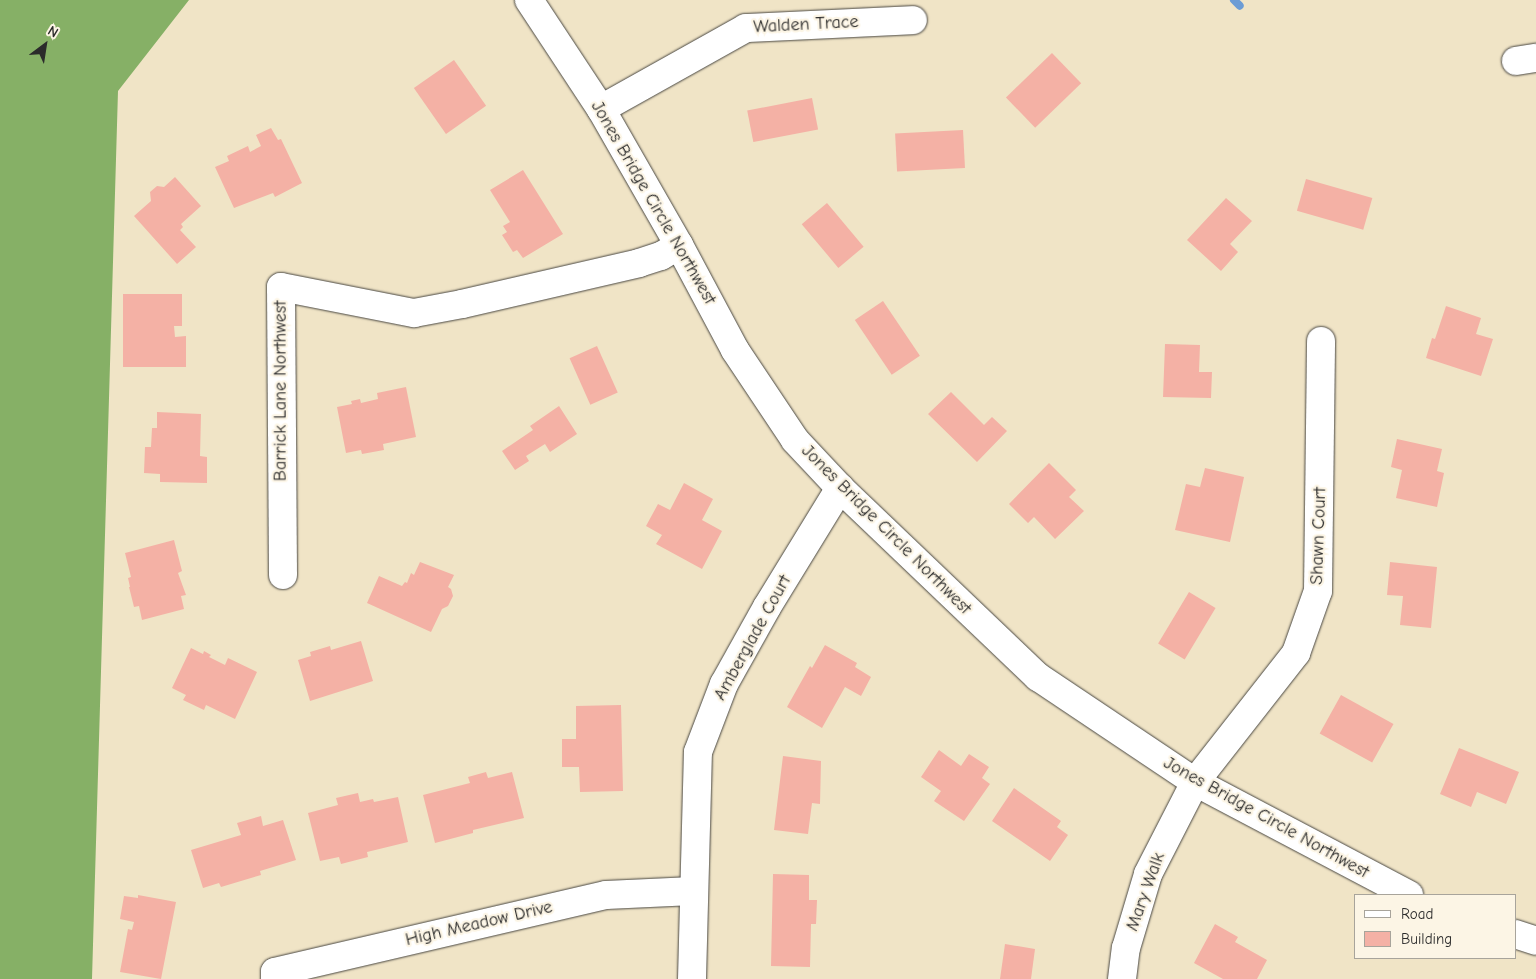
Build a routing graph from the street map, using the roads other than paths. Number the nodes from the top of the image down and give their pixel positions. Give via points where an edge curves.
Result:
1 (530, 0) edge
2 (913, 20) dead end
3 (601, 109) junction
4 (679, 245) junction
5 (1321, 341) dead end
6 (840, 488) junction
7 (283, 575) dead end
8 (1195, 782) junction
9 (693, 891) junction
10 (1407, 894) edge
11 (1516, 934) edge
12 (1536, 940) edge
13 (275, 979) edge
14 (692, 979) edge
15 (1122, 979) edge

1 - 3 street, Jones Bridge Circle Northwest
2 - 3 street, Walden Trace via 746,28
3 - 4 street, Jones Bridge Circle Northwest
4 - 6 street, Jones Bridge Circle Northwest via 734,350 795,440
4 - 7 street, Barrick Lane Northwest via 661,256 639,263 414,313 281,287
5 - 8 street, Shawn Court via 1318,591 1296,653
6 - 8 street, Jones Bridge Circle Northwest via 1038,677
6 - 9 street, Amberglade Court via 724,684 698,752
8 - 10 street, Jones Bridge Circle Northwest
8 - 15 street, Mary Walk via 1148,874 1126,948
9 - 13 street, High Meadow Drive via 606,895 275,972
9 - 14 street, Amberglade Court
11 - 12 street

